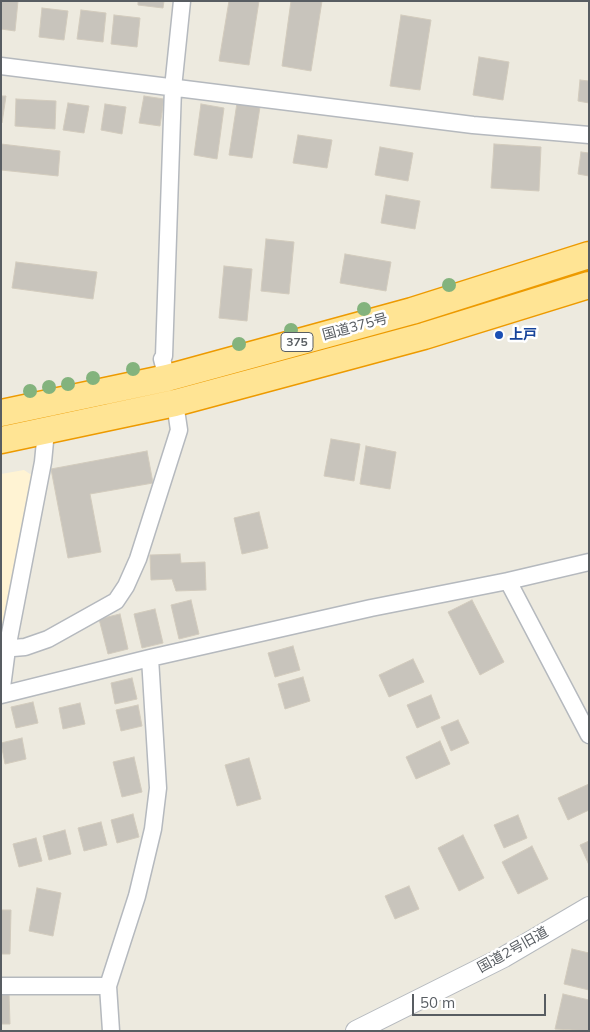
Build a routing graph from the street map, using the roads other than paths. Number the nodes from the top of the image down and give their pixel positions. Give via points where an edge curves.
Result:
1 (182, 1) edge
2 (1, 66) edge
3 (172, 88) junction
4 (589, 135) edge
5 (589, 255) edge
6 (589, 285) edge
7 (167, 378) junction
8 (174, 403) junction
9 (1, 413) edge
10 (46, 431) junction
11 (1, 440) edge
12 (589, 562) edge
13 (508, 581) junction
14 (4, 649) edge
15 (150, 658) junction
16 (1, 695) edge
17 (589, 735) edge
18 (589, 907) edge
19 (1, 986) edge
20 (108, 986) junction
21 (111, 1031) edge
22 (356, 1031) edge

1 - 3 street
2 - 3 street
3 - 4 street via 473,125
3 - 7 street via 162,360
5 - 7 highway, 国道375号 / 375 via 412,311
6 - 8 highway, 国道375号 / 375 via 424,336
7 - 9 highway, 国道375号 / 375
8 - 10 highway, 国道375号 / 375
8 - 14 street via 179,430 138,559 116,601 48,639 26,647
10 - 11 highway, 国道375号 / 375
10 - 14 street via 43,462
12 - 13 street
13 - 15 street
13 - 17 street
14 - 16 street
15 - 16 street
15 - 20 street via 158,788 153,829 138,896
18 - 22 street, 国道2号旧道 via 504,957
19 - 20 street
20 - 21 street

